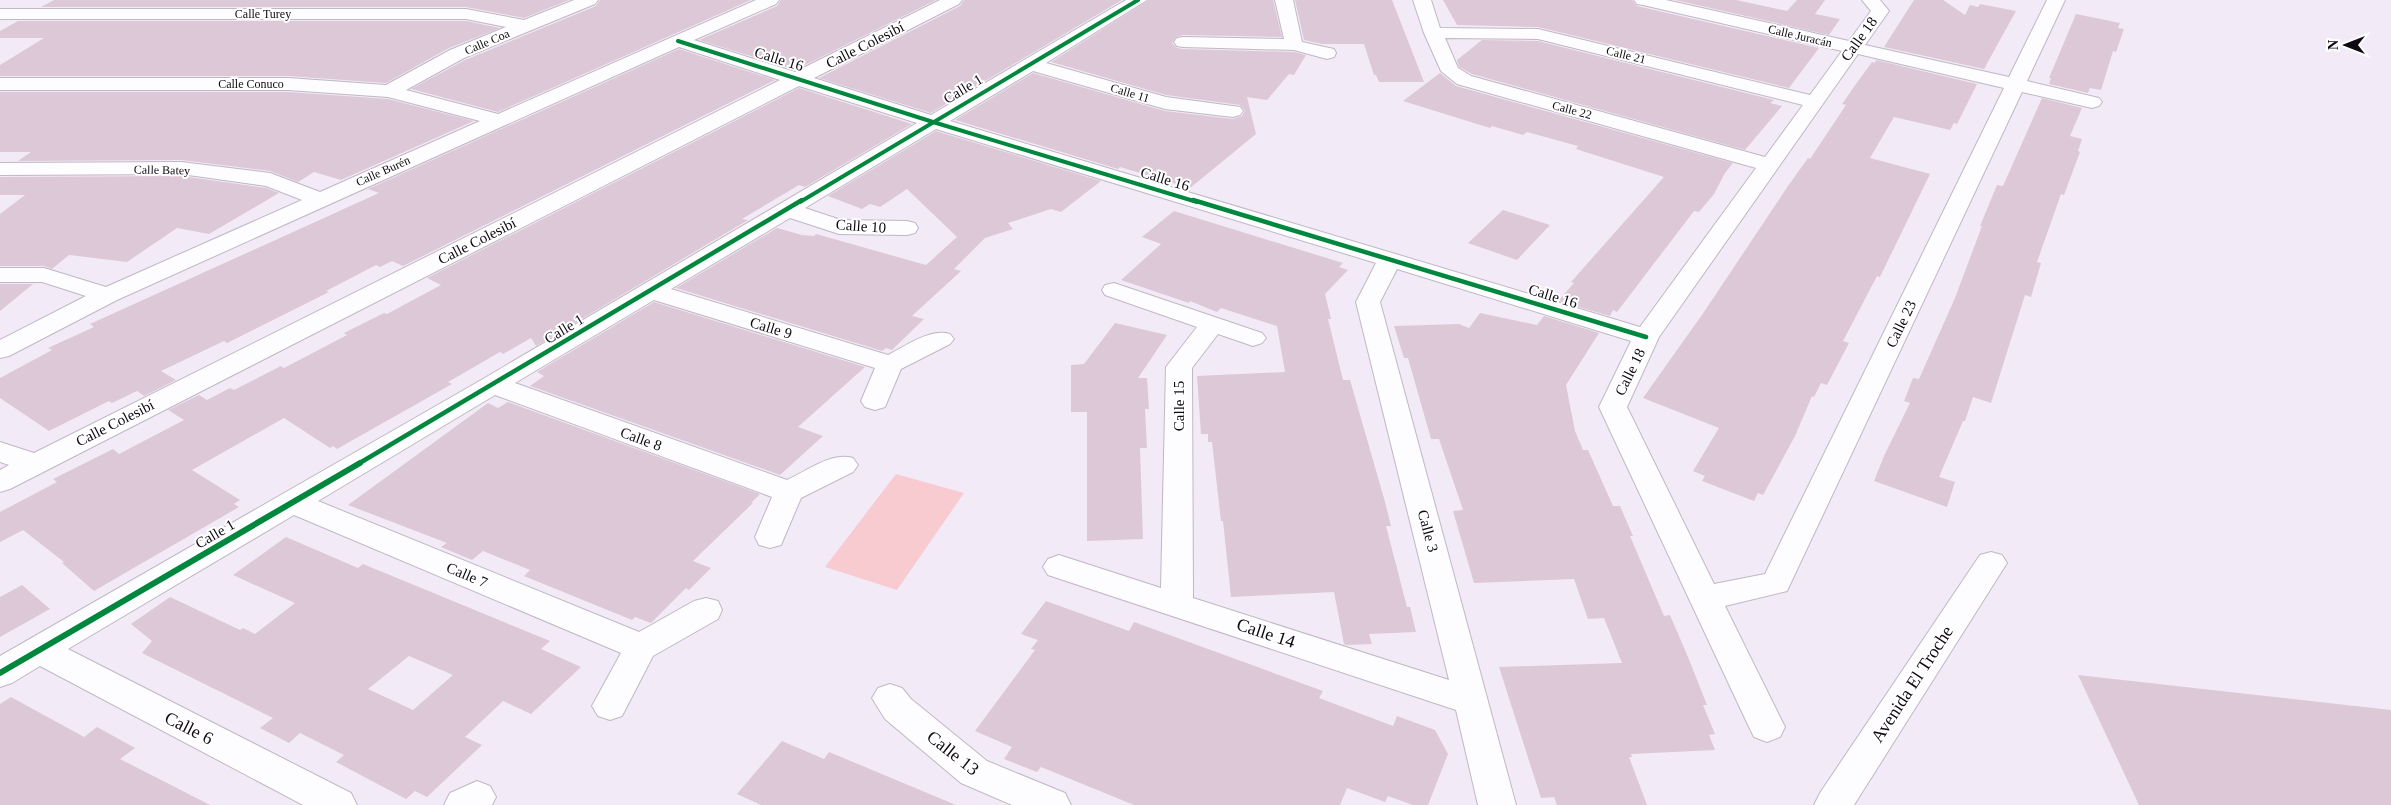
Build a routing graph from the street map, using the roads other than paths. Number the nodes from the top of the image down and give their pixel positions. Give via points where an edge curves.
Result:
1 (589, 0) edge
2 (770, 0) edge
3 (953, 0) edge
4 (1138, 0) edge
5 (1284, 0) edge
6 (1422, 0) edge
7 (1643, 0) edge
8 (1871, 0) edge
9 (2056, 0) edge
10 (0, 14) edge
11 (524, 26) junction
12 (1433, 33) junction
13 (678, 41) junction
14 (1183, 42) dead end
15 (1294, 45) junction
16 (1852, 48) junction
17 (1327, 53) dead end
18 (1029, 64) junction
19 (799, 79) junction
20 (0, 84) edge
21 (2016, 85) junction
22 (389, 91) junction
23 (1815, 102) junction
24 (2092, 102) dead end
25 (1233, 111) dead end
26 (498, 120) junction
27 (933, 122) junction
28 (1770, 165) junction
29 (0, 169) edge
30 (320, 200) junction
31 (788, 210) junction
32 (907, 228) dead end
33 (1389, 261) junction
34 (0, 275) edge
35 (1114, 290) dead end
36 (652, 291) junction
37 (108, 295) junction
38 (1213, 324) junction
39 (1646, 337) junction
40 (1253, 338) dead end
41 (941, 339) dead end
42 (0, 350) edge
43 (890, 364) junction
44 (493, 386) junction
45 (875, 401) dead end
46 (0, 451) edge
47 (35, 464) junction
48 (843, 465) dead end
49 (0, 482) edge
50 (789, 492) junction
51 (294, 503) junction
52 (770, 537) dead end
53 (1991, 563) dead end
54 (1059, 567) dead end
55 (1706, 598) junction
56 (1178, 604) junction
57 (706, 610) dead end
58 (641, 647) junction
59 (40, 650) junction
60 (0, 673) edge
61 (890, 698) dead end
62 (1472, 701) junction
63 (610, 706) dead end
64 (1767, 727) dead end
65 (338, 805) edge
66 (1052, 805) edge
67 (1497, 805) edge
68 (1833, 805) edge

1 - 11 street, Calle Coa
2 - 13 street, Calle Burén
3 - 19 street, Calle Colesibí
4 - 18 street, Calle 1
5 - 15 street
6 - 12 street, Calle 22
7 - 16 street, Calle Juracán
8 - 16 street, Calle 18 via 1880,10
9 - 21 street, Calle 23
10 - 11 street, Calle Turey via 466,14
11 - 22 street, Calle Coa via 457,54
12 - 23 street, Calle 21 via 1538,34
12 - 28 street, Calle 22 via 1450,71 1464,80
13 - 19 street, Calle 16
13 - 26 street, Calle Burén
14 - 15 street
15 - 17 street
16 - 21 street, Calle Juracán
16 - 23 street, Calle 18
18 - 25 street, Calle 11 via 1165,103
18 - 27 street, Calle 1
19 - 27 street, Calle 16
19 - 47 street, Calle Colesibí
20 - 22 street, Calle Conuco via 288,84
21 - 24 street, Calle Juracán
21 - 55 street, Calle 23 via 1776,583
22 - 26 street, Calle Conuco
23 - 28 street, Calle 18
26 - 30 street, Calle Burén
27 - 31 street, Calle 1
27 - 33 street, Calle 16
28 - 39 street, Calle 18
29 - 30 street, Calle Batey via 181,168 270,180
30 - 37 street, Calle Burén
31 - 32 street, Calle 10 via 839,227
31 - 36 street, Calle 1
33 - 39 street, Calle 16
33 - 62 street, Calle 3 via 1368,302
34 - 37 street via 44,275
35 - 38 street
36 - 43 street, Calle 9
36 - 44 street, Calle 1
37 - 42 street, Calle Burén
38 - 40 street
38 - 56 street, Calle 15 via 1180,367
39 - 55 street, Calle 18 via 1613,407
41 - 43 street
43 - 45 street
44 - 50 street, Calle 8
44 - 51 street, Calle 1
46 - 47 street
47 - 49 street, Calle Colesibí
48 - 50 street
50 - 52 street
51 - 58 street, Calle 7
51 - 59 street, Calle 1
53 - 68 street, Avenida El Troche
54 - 56 street, Calle 14
55 - 64 street, Calle 18
56 - 62 street, Calle 14
57 - 58 street
58 - 63 street
59 - 60 street, Calle 1
59 - 65 street, Calle 6
61 - 66 street, Calle 13 via 898,709 974,772
62 - 67 street, Calle 3

